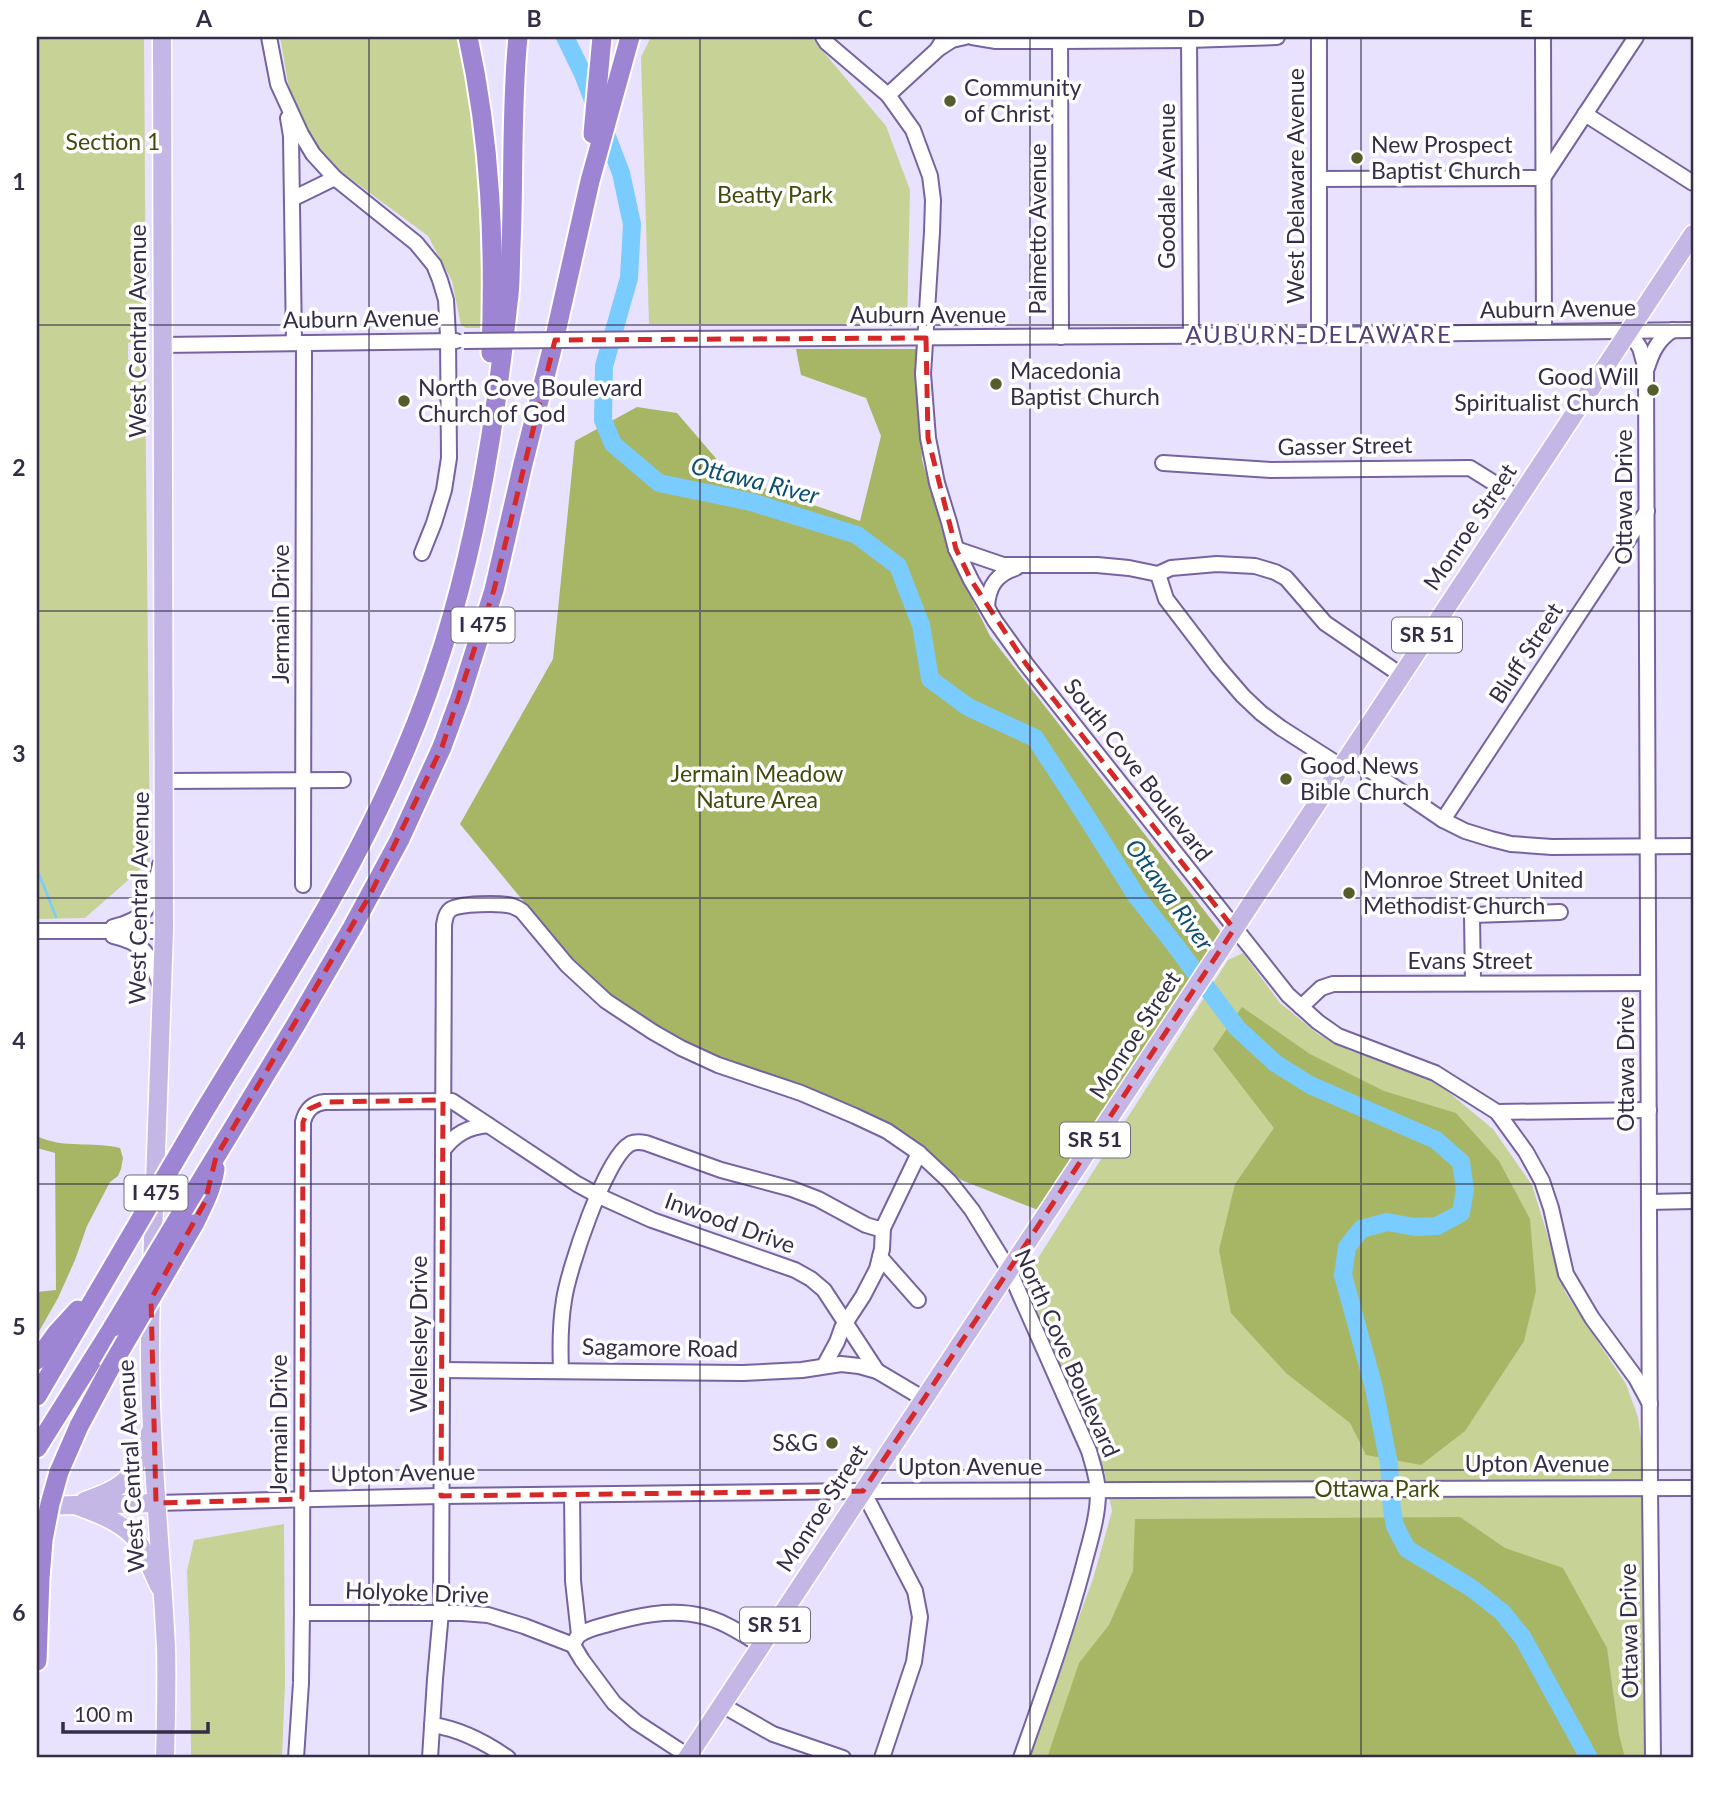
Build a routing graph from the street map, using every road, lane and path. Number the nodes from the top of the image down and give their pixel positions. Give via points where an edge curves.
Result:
1 (162, 37) edge
2 (269, 37) edge
3 (468, 37) edge
4 (602, 37) edge
5 (823, 37) edge
6 (945, 37) edge
7 (965, 37) edge
8 (977, 37) edge
9 (1277, 37) edge
10 (1320, 37) edge
11 (1543, 37) edge
12 (1636, 37) edge
13 (1189, 38) edge
14 (1060, 39) edge
15 (517, 41) edge
16 (629, 42) edge
17 (937, 50) junction
18 (888, 95) junction
19 (284, 100) junction
20 (1585, 114) junction
21 (335, 178) junction
22 (1543, 178) junction
23 (1320, 179) junction
24 (1693, 183) edge
25 (588, 188) junction
26 (292, 199) junction
27 (1693, 234) edge
28 (1673, 330) junction
29 (1693, 330) edge
30 (1629, 331) junction
31 (1544, 332) junction
32 (1319, 335) junction
33 (1191, 336) junction
34 (1061, 337) junction
35 (926, 338) junction
36 (448, 341) junction
37 (299, 343) junction
38 (163, 345) junction
39 (1646, 370) junction
40 (487, 463) junction
41 (1163, 463) dead end
42 (1518, 498) junction
43 (1647, 511) junction
44 (956, 549) junction
45 (422, 553) dead end
46 (1020, 566) junction
47 (1158, 574) junction
48 (987, 607) junction
49 (1401, 675) junction
50 (1346, 762) junction
51 (303, 780) junction
52 (343, 780) dead end
53 (164, 781) junction
54 (1443, 820) junction
55 (1693, 846) edge
56 (164, 847) junction
57 (1648, 847) junction
58 (303, 885) dead end
59 (450, 910) joint
60 (1560, 912) dead end
61 (37, 931) edge
62 (95, 931) junction
63 (164, 931) junction
64 (1231, 934) junction
65 (1473, 983) junction
66 (1648, 983) junction
67 (162, 991) junction
68 (1301, 1007) junction
69 (443, 1100) junction
70 (325, 1102) joint
71 (1649, 1110) junction
72 (1497, 1112) junction
73 (488, 1125) junction
74 (443, 1150) junction
75 (919, 1153) junction
76 (216, 1157) junction
77 (599, 1196) junction
78 (1693, 1201) edge
79 (1649, 1202) junction
80 (883, 1228) junction
81 (880, 1257) junction
82 (1009, 1270) junction
83 (101, 1287) junction
84 (918, 1300) dead end
85 (845, 1323) junction
86 (37, 1360) edge
87 (824, 1366) junction
88 (442, 1370) junction
89 (561, 1370) junction
90 (877, 1371) junction
91 (37, 1396) edge
92 (924, 1399) junction
93 (1650, 1404) junction
94 (152, 1431) junction
95 (37, 1448) edge
96 (1693, 1488) edge
97 (1650, 1489) junction
98 (863, 1491) junction
99 (1098, 1491) junction
100 (572, 1495) junction
101 (441, 1496) junction
102 (302, 1499) junction
103 (156, 1503) junction
104 (75, 1505) junction
105 (37, 1506) edge
106 (163, 1594) junction
107 (442, 1612) junction
108 (302, 1613) junction
109 (576, 1640) junction
110 (761, 1645) junction
111 (37, 1661) edge
112 (722, 1705) junction
113 (432, 1725) junction
114 (687, 1757) edge
115 (165, 1758) edge
116 (296, 1758) edge
117 (430, 1758) edge
118 (508, 1758) edge
119 (843, 1758) edge
120 (882, 1758) edge
121 (1021, 1758) edge
122 (1653, 1758) edge

1 - 38 main road, West Central Avenue
2 - 19 street
3 - 40 highway via 481,99 493,233
4 - 25 highway
5 - 18 street, South Cove Boulevard
6 - 17 street
7 - 17 street
8 - 14 street via 996,41
9 - 13 street
10 - 23 street, West Delaware Avenue
11 - 22 street
12 - 20 street
13 - 14 street
13 - 33 street, Goodale Avenue
14 - 34 street, Palmetto Avenue
15 - 40 highway via 509,300
16 - 25 highway
17 - 18 street
18 - 35 street, South Cove Boulevard via 913,130 930,176 933,200
19 - 21 street via 313,154
19 - 26 street, Jermain Drive via 291,136
20 - 22 street
20 - 24 street
21 - 26 street
21 - 36 street via 416,243 434,265 446,300
22 - 23 street
22 - 31 street
23 - 32 street, West Delaware Avenue
25 - 76 highway, I 475 via 494,590 442,747 370,895
26 - 37 street, Jermain Drive
27 - 30 main road, Monroe Street / SR 51
28 - 29 street, Auburn Avenue
28 - 30 street, Auburn Avenue
28 - 39 street, Ottawa Drive via 1658,342
30 - 31 street, Auburn Avenue
30 - 39 street, Ottawa Drive
30 - 42 main road, Monroe Street / SR 51
31 - 32 street, Auburn Avenue
32 - 33 street, Auburn Avenue
33 - 34 street, Auburn Avenue
34 - 35 street, Auburn Avenue
35 - 36 street, Auburn Avenue, bridge
35 - 44 street, South Cove Boulevard via 923,374 928,438
36 - 37 street, Auburn Avenue
36 - 45 street via 449,458 444,490
37 - 38 street, Auburn Avenue
37 - 51 street, Jermain Drive
38 - 53 main road, West Central Avenue
39 - 43 street, Ottawa Drive
40 - 83 highway, I 475, bridge via 457,601 406,748 350,864
41 - 42 street, Gasser Street via 1271,470 1470,468
42 - 49 main road, Monroe Street / SR 51
43 - 54 street, Bluff Street
43 - 57 street, Ottawa Drive
44 - 46 street
44 - 48 street, South Cove Boulevard
46 - 47 street via 1097,565
46 - 48 street via 998,576
47 - 49 street via 1171,568 1217,564 1275,572 1286,578 1325,623
47 - 50 street via 1166,599 1243,696 1281,728
48 - 64 street, South Cove Boulevard
49 - 50 main road, Monroe Street / SR 51
50 - 54 street
50 - 64 main road, Monroe Street / SR 51
51 - 52 street
51 - 53 street
51 - 58 street, Jermain Drive
53 - 56 main road, West Central Avenue
54 - 57 street via 1511,844
55 - 57 street
56 - 62 street via 143,914 124,925
56 - 63 main road, West Central Avenue
57 - 66 street, Ottawa Drive
59 - 69 street, Wellesley Drive via 444,925
59 - 75 street, North Cove Boulevard via 514,906 606,1001 653,1032 718,1065 855,1116
60 - 65 street via 1472,915
61 - 62 street
62 - 63 street
62 - 67 street via 140,945 152,961
63 - 67 main road, West Central Avenue
64 - 68 street, South Cove Boulevard
64 - 82 main road, Monroe Street / SR 51
65 - 66 street, Evans Street
65 - 68 street, Evans Street via 1333,984 1321,988
66 - 71 street, Ottawa Drive
67 - 94 main road, West Central Avenue via 149,1330
68 - 72 street, South Cove Boulevard via 1338,1036 1435,1073
69 - 70 street, Inwood Drive
69 - 73 street, Inwood Drive
69 - 74 street, Wellesley Drive
70 - 102 street, Jermain Drive via 313,1105 303,1122
71 - 72 street
71 - 79 street, Ottawa Drive
72 - 93 street, South Cove Boulevard via 1542,1181 1566,1274
73 - 74 street via 461,1132
73 - 77 street, Inwood Drive
74 - 88 street, Wellesley Drive
75 - 80 street
75 - 82 street, North Cove Boulevard via 972,1210
76 - 95 highway, I 475, bridge
76 - 111 highway, bridge via 205,1202 109,1370 59,1472 43,1540
77 - 80 street via 622,1152 638,1142 792,1189 866,1225
77 - 85 street, Inwood Drive via 652,1220 795,1270 824,1290
77 - 89 street via 576,1251 564,1297
78 - 79 street
79 - 93 street, Ottawa Drive
80 - 81 street
81 - 84 street
81 - 85 street
82 - 92 main road, Monroe Street / SR 51
82 - 99 street, North Cove Boulevard via 1089,1451
83 - 86 highway
83 - 91 highway, I 475
85 - 87 street
85 - 90 street, Inwood Drive
87 - 89 street, Sagamore Road via 743,1373
87 - 90 street, Sagamore Road via 842,1364
88 - 89 street, Sagamore Road
88 - 101 street, Wellesley Drive
90 - 92 street, Inwood Drive
92 - 98 main road, Monroe Street / SR 51
93 - 97 street, Ottawa Drive
94 - 103 main road, West Central Avenue
94 - 104 main road via 124,1481
96 - 97 street, Upton Avenue
97 - 99 street, Upton Avenue
97 - 122 street, Ottawa Drive
98 - 99 street, Upton Avenue
98 - 100 street, Upton Avenue
98 - 110 main road, Monroe Street / SR 51
98 - 120 street via 915,1591 920,1617 914,1662
99 - 121 street, North Cove Boulevard via 1071,1614
100 - 101 street, Upton Avenue
100 - 109 street
101 - 102 street, Upton Avenue
101 - 107 street, Wellesley Drive
102 - 103 street, Upton Avenue
102 - 108 street, Jermain Drive
103 - 104 main road, Upton Avenue
103 - 106 main road, West Central Avenue
104 - 105 main road, Upton Avenue
104 - 106 main road via 102,1515 132,1535
106 - 115 main road, West Central Avenue
107 - 108 street, Holyoke Drive
107 - 109 street, Holyoke Drive via 488,1615
107 - 113 street, Wellesley Drive
108 - 116 street, Jermain Drive
109 - 110 street via 595,1628 644,1615 689,1613 727,1625
109 - 114 street via 582,1660 614,1703
110 - 112 main road, Monroe Street / SR 51
112 - 114 main road, Monroe Street / SR 51
112 - 119 street via 773,1734
113 - 117 street, Wellesley Drive
113 - 118 street via 471,1736

